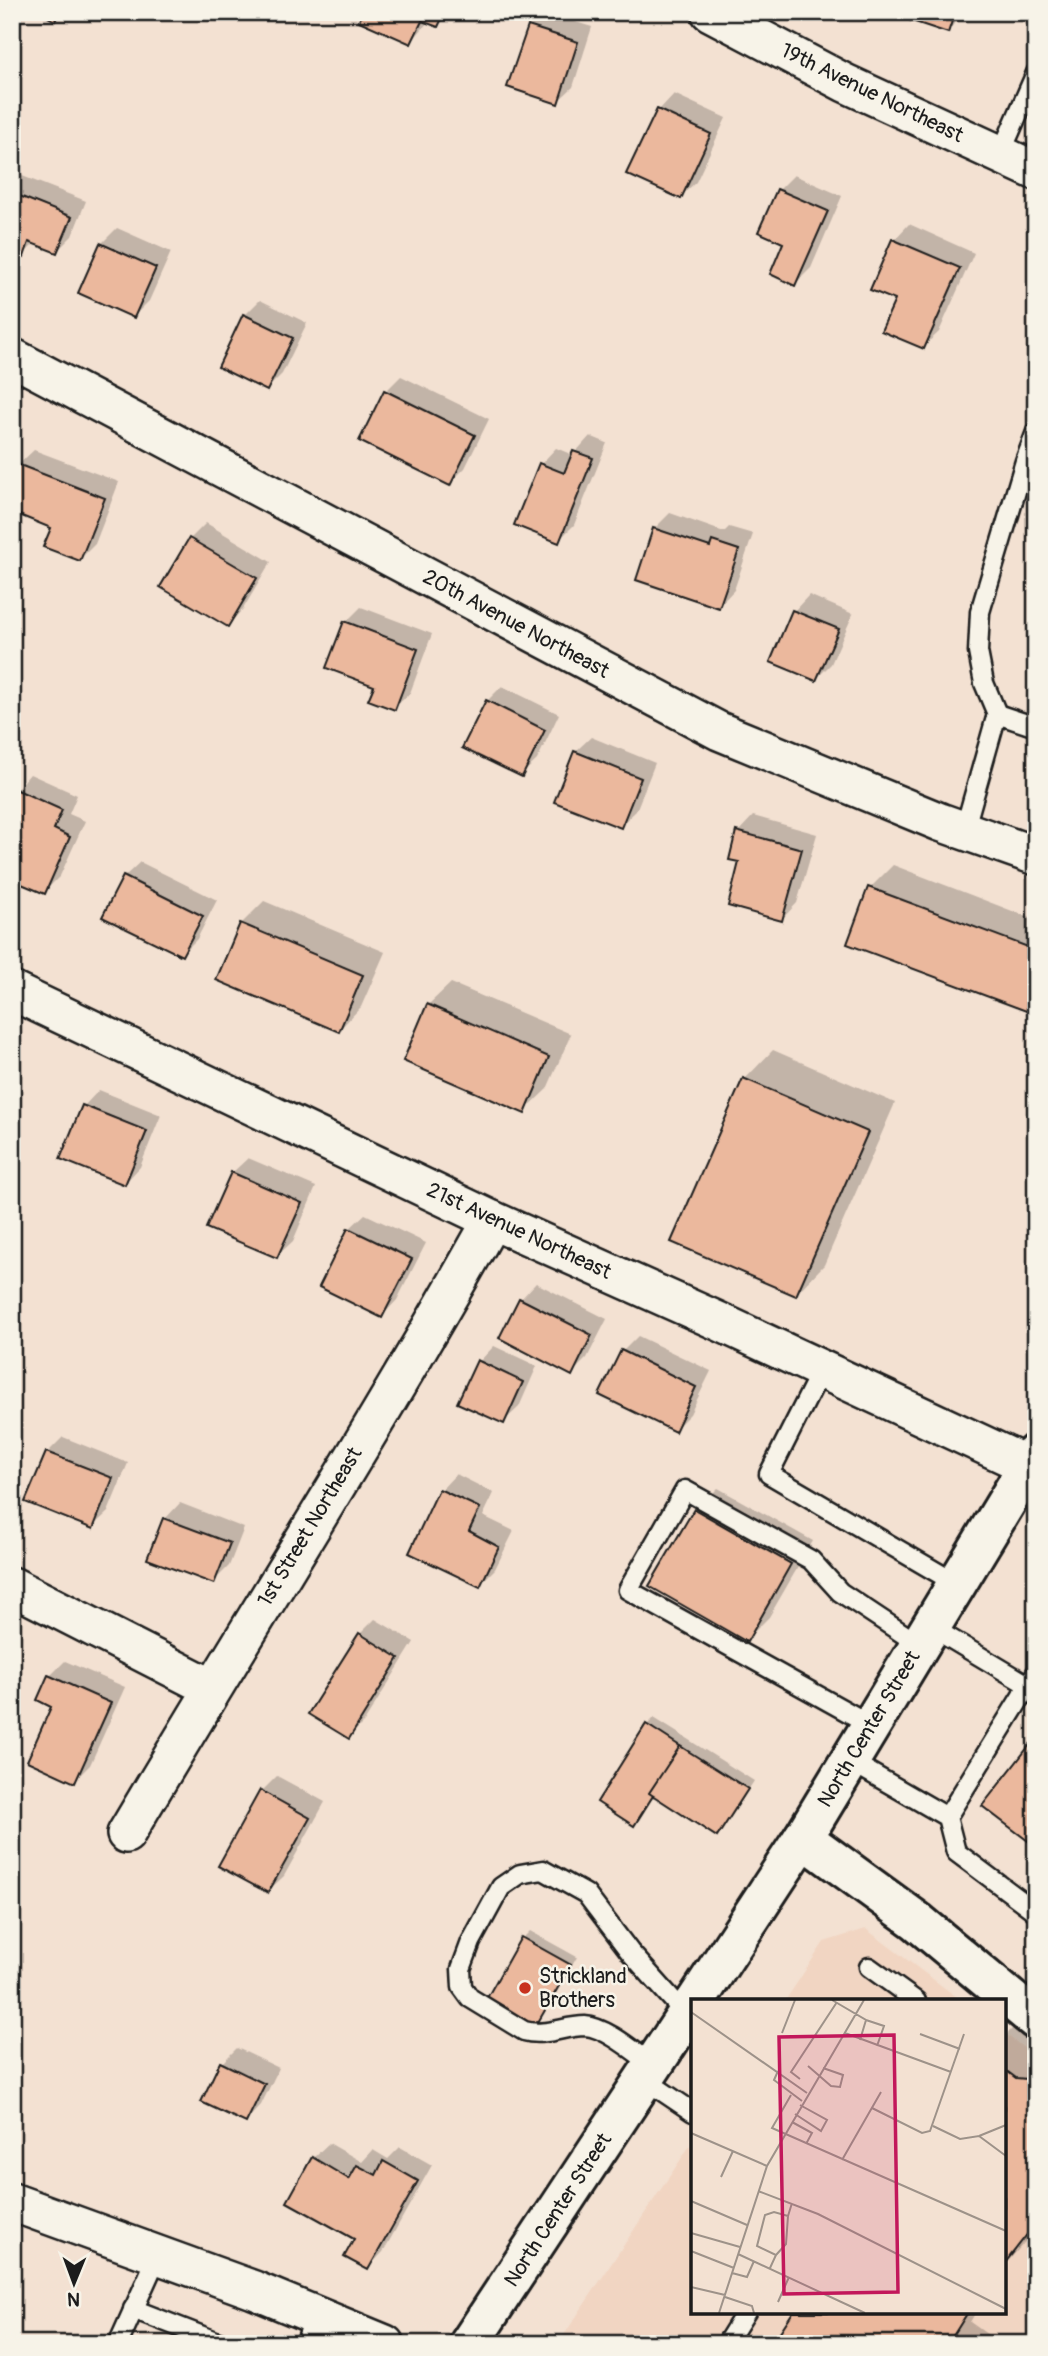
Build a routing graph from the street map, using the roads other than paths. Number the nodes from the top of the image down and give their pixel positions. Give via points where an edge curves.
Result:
1 (710, 12) edge
2 (1036, 73) edge
3 (1000, 155) junction
4 (1036, 171) edge
5 (12, 356) edge
6 (1036, 432) edge
7 (997, 715) junction
8 (1036, 727) edge
9 (964, 831) junction
10 (1036, 856) edge
11 (12, 991) edge
12 (492, 1220) junction
13 (822, 1369) junction
14 (1034, 1463) edge
15 (957, 1584) junction
16 (12, 1586) edge
17 (925, 1636) junction
18 (1032, 1679) edge
19 (212, 1688) junction
20 (871, 1725) junction
21 (850, 1761) junction
22 (947, 1817) junction
23 (127, 1834) dead end
24 (803, 1838) junction
25 (1036, 1912) edge
26 (869, 1967) dead end
27 (699, 1999) edge
28 (913, 1999) edge
29 (691, 2009) edge
30 (691, 2011) edge
31 (1036, 2020) edge
32 (649, 2072) junction
33 (691, 2110) edge
34 (12, 2202) edge
35 (158, 2255) junction
36 (133, 2309) junction
37 (745, 2314) edge
38 (310, 2330) edge
39 (118, 2344) edge
40 (223, 2344) edge
41 (385, 2344) edge
42 (470, 2344) edge
43 (726, 2344) edge

1 - 3 street, 19th Avenue Northeast via 845,83
2 - 3 lane
3 - 4 street, 19th Avenue Northeast
5 - 9 street, 20th Avenue Northeast via 719,731
6 - 7 lane via 980,612 978,652
7 - 8 lane
7 - 9 lane
9 - 10 street, 20th Avenue Northeast
11 - 12 street, 21st Avenue Northeast
12 - 13 street, 21st Avenue Northeast
12 - 19 street, 1st Street Northeast
13 - 14 street, 21st Avenue Northeast
13 - 15 lane via 769,1474
14 - 15 main road, North Center Street
15 - 17 main road, North Center Street
16 - 19 street
17 - 18 lane
17 - 20 main road, North Center Street
17 - 20 lane via 840,1592 811,1560 685,1490 628,1590
18 - 22 lane
19 - 23 street, 1st Street Northeast
20 - 21 main road, North Center Street
21 - 22 lane
21 - 24 main road, North Center Street
22 - 25 lane via 956,1852
24 - 27 main road, North Center Street
24 - 31 main road via 917,1921
26 - 28 lane
29 - 32 lane via 630,1952 586,1894 543,1870 520,1874 501,1887 471,1942 461,1969 462,1987 470,1997 524,2031 596,2029 619,2041
30 - 32 main road, North Center Street
32 - 33 lane
32 - 42 main road, North Center Street
34 - 35 street
35 - 36 lane
35 - 38 street via 254,2290
36 - 39 lane
36 - 40 lane
37 - 43 lane
38 - 41 street via 373,2337

